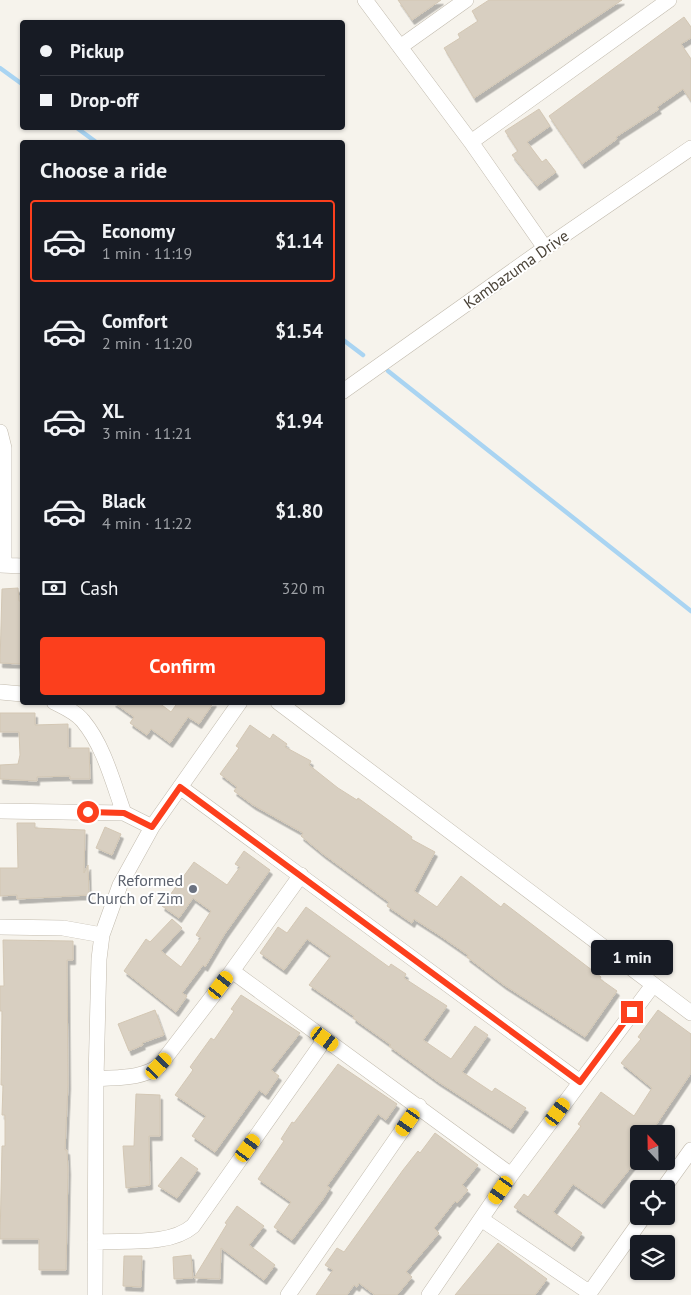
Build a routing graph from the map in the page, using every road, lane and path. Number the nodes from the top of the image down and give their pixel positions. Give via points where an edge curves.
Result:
1 (366, 0) edge
2 (466, 0) edge
3 (669, 0) edge
4 (400, 47) junction
5 (471, 142) junction
6 (691, 148) edge
7 (544, 248) junction
8 (345, 390) edge
9 (0, 432) edge
10 (2, 565) edge
11 (20, 566) edge
12 (0, 692) edge
13 (20, 694) edge
14 (60, 705) edge
15 (238, 705) edge
16 (282, 705) edge
17 (180, 787) junction
18 (0, 811) edge
19 (124, 813) junction
20 (152, 827) junction
21 (300, 875) junction
22 (0, 927) edge
23 (102, 935) junction
24 (232, 971) junction
25 (653, 985) junction
26 (691, 1013) edge
27 (325, 1039) junction
28 (96, 1079) junction
29 (580, 1082) junction
30 (419, 1106) junction
31 (691, 1150) edge
32 (511, 1175) junction
33 (670, 1180) edge
34 (481, 1219) junction
35 (638, 1225) edge
36 (96, 1242) junction
37 (589, 1294) edge
38 (95, 1295) edge
39 (288, 1295) edge
40 (429, 1295) edge

1 - 4 street
2 - 4 street
3 - 5 street
4 - 5 street
5 - 7 street
6 - 7 street, Kambazuma Drive
7 - 8 street, Kambazuma Drive
9 - 10 street via 4,448
10 - 11 street
12 - 13 street
14 - 19 street via 83,720 92,733
15 - 17 street
16 - 25 street
17 - 20 street
17 - 21 street
18 - 19 street
19 - 20 street
20 - 23 street via 120,885
21 - 24 street
21 - 29 street
22 - 23 street via 62,928
23 - 28 street
24 - 27 street
24 - 28 street via 159,1066 138,1076
25 - 26 street
25 - 29 street
27 - 30 street
27 - 36 street via 193,1226 170,1238
28 - 36 street
29 - 32 street
30 - 32 street
30 - 39 street
31 - 33 street
32 - 34 street
34 - 37 street
34 - 40 street
35 - 37 street
36 - 38 street

